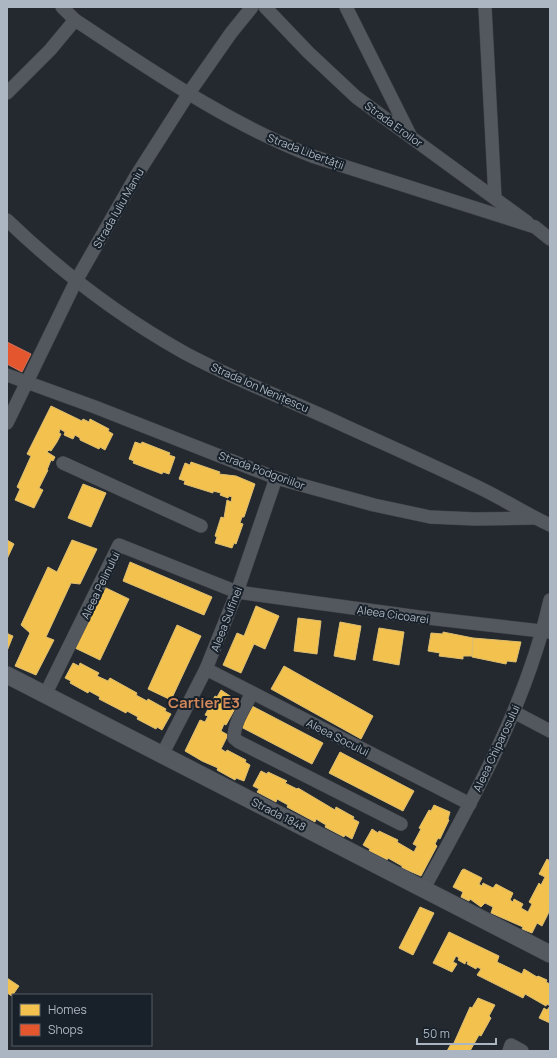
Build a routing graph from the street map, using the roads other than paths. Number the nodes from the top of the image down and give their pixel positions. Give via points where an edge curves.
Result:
1 (62, 7) edge
2 (252, 7) edge
3 (266, 7) edge
4 (346, 7) edge
5 (484, 7) edge
6 (75, 20) junction
7 (7, 93) edge
8 (189, 93) junction
9 (411, 136) junction
10 (495, 198) junction
11 (7, 220) edge
12 (535, 228) junction
13 (550, 239) edge
14 (76, 281) junction
15 (7, 375) edge
16 (26, 383) junction
17 (7, 423) edge
18 (63, 463) dead end
19 (276, 478) junction
20 (535, 518) junction
21 (550, 525) edge
22 (201, 526) dead end
23 (237, 592) junction
24 (550, 600) edge
25 (546, 632) edge
26 (206, 670) junction
27 (7, 674) edge
28 (252, 693) junction
29 (45, 695) junction
30 (514, 712) junction
31 (550, 731) edge
32 (162, 755) junction
33 (470, 804) junction
34 (400, 824) dead end
35 (424, 888) junction
36 (550, 954) edge

1 - 6 street, Strada Libertății
2 - 8 street, Strada Iuliu Maniu
3 - 9 street, Strada Eroilor via 333,77
4 - 9 street
5 - 10 street
6 - 7 street via 50,50
6 - 8 street, Strada Libertății
8 - 12 street, Strada Libertății via 283,145
8 - 14 street, Strada Iuliu Maniu via 136,176
9 - 10 street, Strada Eroilor
10 - 12 street, Strada Eroilor
11 - 14 street, Strada Ion Nenițescu via 39,251
12 - 13 street, Strada Libertății
14 - 16 street, Strada Iuliu Maniu
14 - 20 street, Strada Ion Nenițescu via 183,352 487,492
15 - 16 street, Strada Podgoriilor
16 - 17 street, Strada Iuliu Maniu
16 - 19 street, Strada Podgoriilor via 95,407
18 - 22 street
19 - 20 street, Strada Podgoriilor via 374,506 430,517
19 - 23 street, Aleea Sulfinei
20 - 21 street, Strada Podgoriilor
23 - 25 street, Aleea Cicoarei via 419,618
23 - 26 street, Aleea Sulfinei
23 - 29 street, Aleea Pelinului via 119,544
24 - 25 street, Aleea Chiparosului
25 - 30 street, Aleea Chiparosului
26 - 28 street, Aleea Socului
26 - 32 street, Aleea Sulfinei
27 - 29 main road, Strada 1848
28 - 33 street, Aleea Socului
28 - 34 street via 237,722 234,738
29 - 32 main road, Strada 1848
30 - 31 street
30 - 33 street, Aleea Chiparosului
32 - 35 main road, Strada 1848
33 - 35 street, Aleea Chiparosului
35 - 36 main road, Strada 1848

